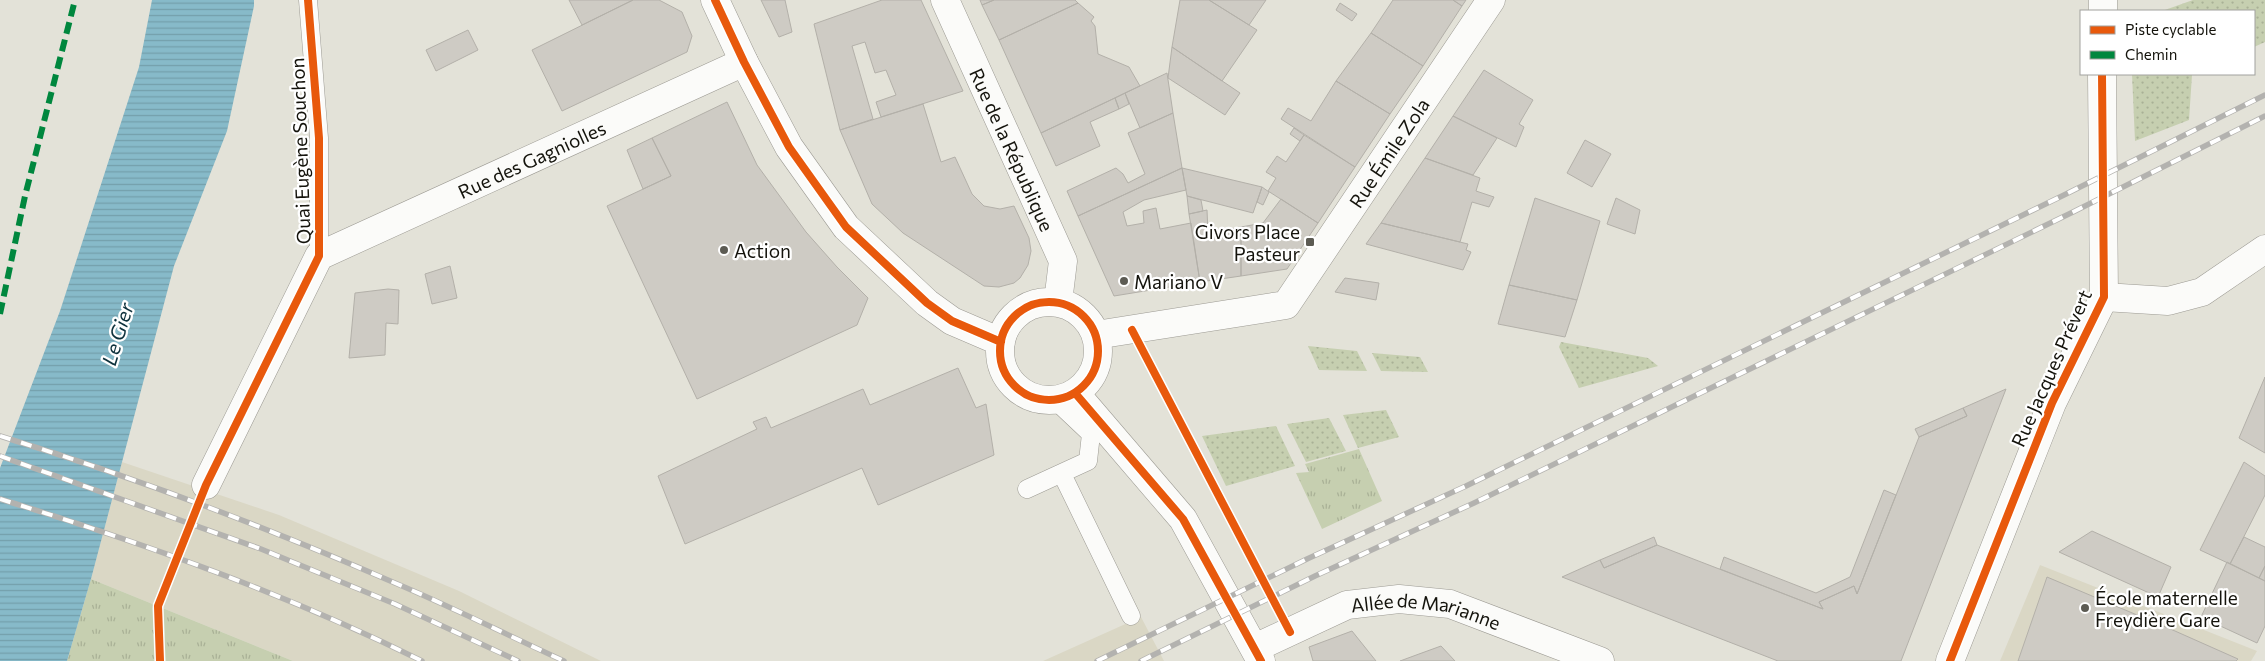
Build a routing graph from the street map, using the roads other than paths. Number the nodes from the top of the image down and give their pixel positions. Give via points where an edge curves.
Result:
1 (308, 0) edge
2 (714, 0) edge
3 (945, 0) edge
4 (1491, 0) edge
5 (744, 62) junction
6 (2102, 75) edge
7 (2256, 255) edge
8 (319, 256) junction
9 (2104, 297) junction
10 (1058, 302) junction
11 (1096, 335) junction
12 (1001, 342) junction
13 (1065, 396) junction
14 (1062, 474) junction
15 (206, 485) dead end
16 (1027, 489) dead end
17 (1131, 616) dead end
18 (1258, 654) edge
19 (1600, 661) edge
20 (1950, 661) edge

1 - 8 lane, Quai Eugène Souchon via 319,138
2 - 5 street
3 - 10 street, Rue de la République via 1063,261
4 - 11 street, Rue Émile Zola via 1286,305
5 - 8 street, Rue des Gagniolles
5 - 12 street via 789,147 846,227 933,307 952,321
6 - 9 street, Rue Jacques Prévert
7 - 9 street via 2202,292 2168,301
8 - 15 street, Quai Eugène Souchon
9 - 20 street, Rue Jacques Prévert via 2052,403
10 - 11 street via 1074,308 1088,320
10 - 12 street via 1034,304 1019,312
11 - 13 street via 1095,370 1086,383
12 - 13 street via 1002,364 1010,380 1022,392 1038,399
13 - 14 lane via 1091,434 1088,461
13 - 18 street via 1182,519
14 - 16 lane
14 - 17 lane
18 - 19 street, Allée de Marianne via 1348,605 1399,599 1450,604

